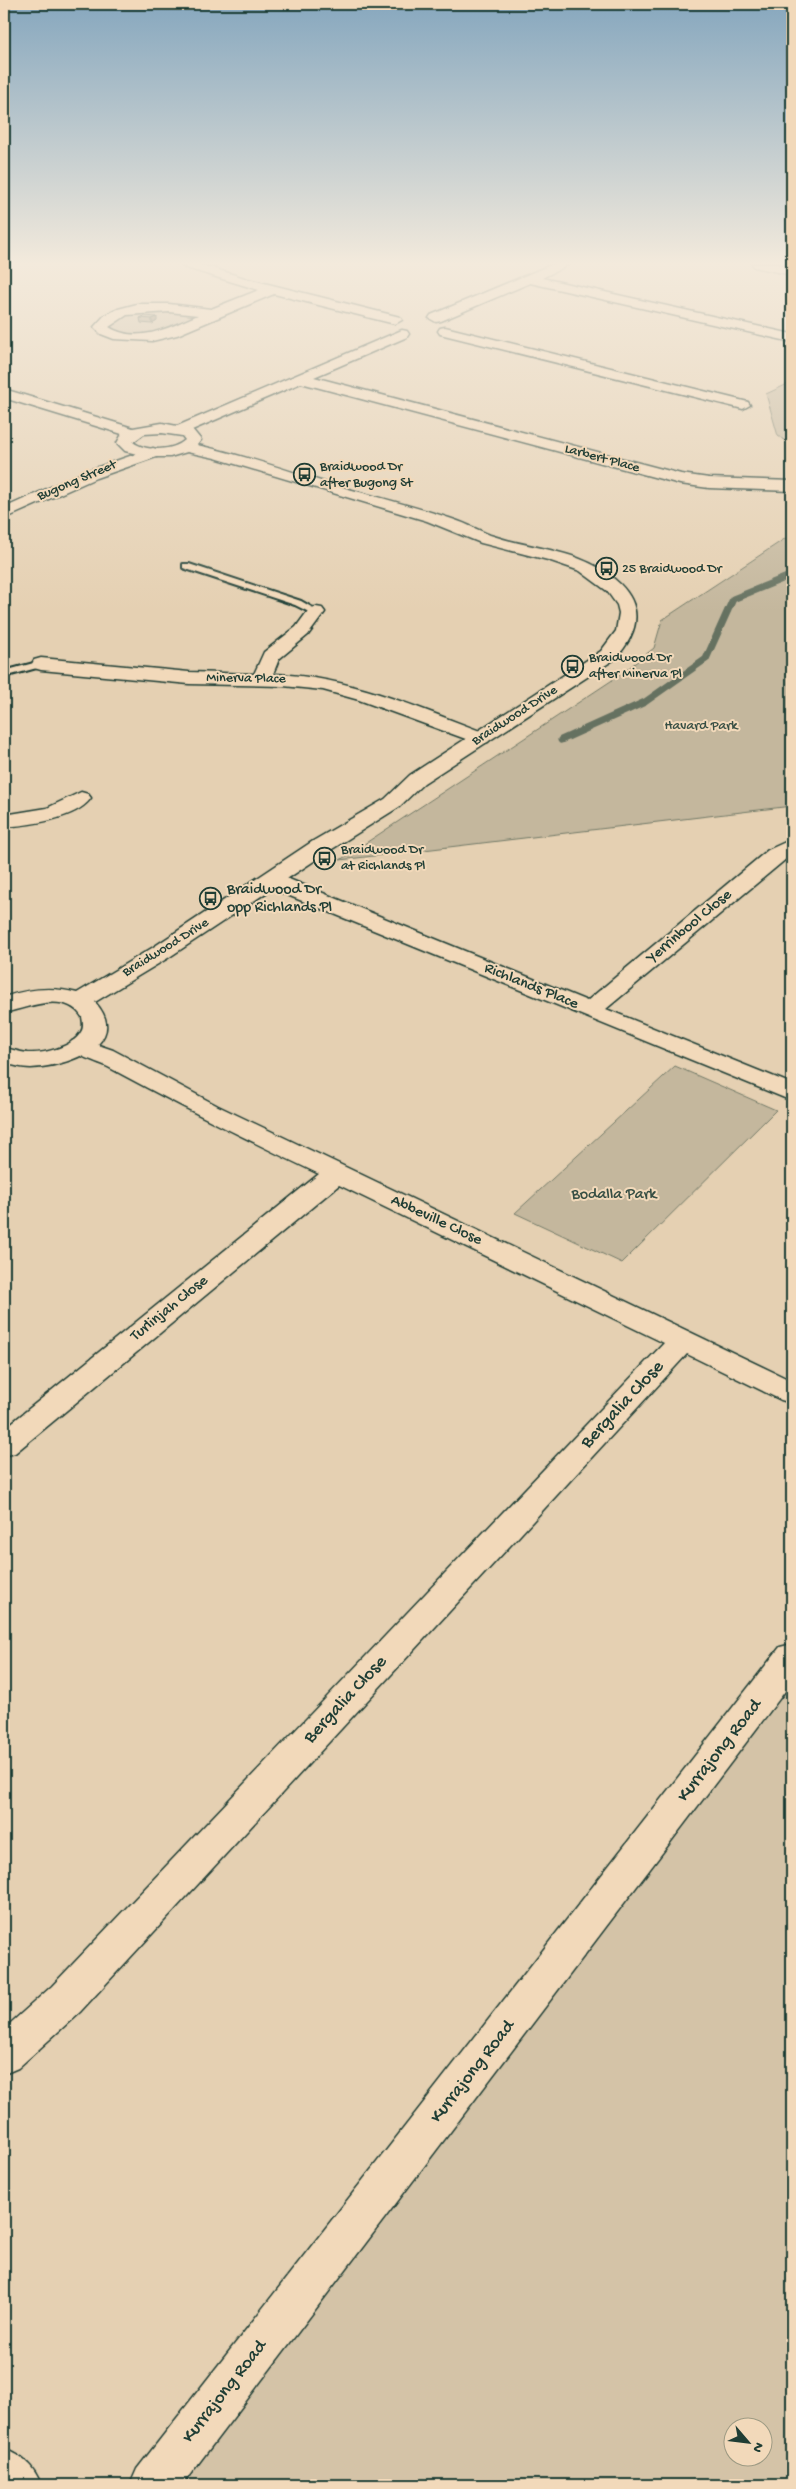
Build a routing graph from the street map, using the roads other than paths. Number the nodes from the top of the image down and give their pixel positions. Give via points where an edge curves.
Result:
1 (296, 380) edge
2 (308, 380) edge
3 (639, 380) edge
4 (4, 393) edge
5 (744, 405) dead end
6 (183, 438) junction
7 (131, 440) junction
8 (152, 453) junction
9 (792, 486) edge
10 (5, 510) edge
11 (186, 566) dead end
12 (316, 612) joint
13 (41, 664) joint
14 (4, 674) edge
15 (261, 679) junction
16 (481, 738) junction
17 (81, 798) dead end
18 (4, 821) edge
19 (792, 845) edge
20 (271, 880) junction
21 (78, 1002) junction
22 (4, 1006) edge
23 (589, 1011) junction
24 (81, 1046) junction
25 (4, 1055) edge
26 (792, 1093) edge
27 (337, 1173) junction
28 (683, 1340) junction
29 (792, 1393) edge
30 (4, 1445) edge
31 (792, 1657) edge
32 (4, 2055) edge
33 (4, 2472) edge
34 (18, 2485) edge
35 (153, 2485) edge

1 - 6 street
2 - 9 street, Larbert Place via 680,479
3 - 5 street
4 - 7 street
6 - 7 street, Braidwood Drive via 151,428
6 - 8 street via 171,452
6 - 16 street, Braidwood Drive via 217,454 440,520 487,539 540,552 582,568 615,588 629,614 628,630 618,646
7 - 8 street
7 - 10 street, Bugong Street via 98,463
8 - 10 street, Bugong Street
11 - 12 lane
12 - 15 street via 302,631 271,656
13 - 14 lane, Minerva Place
13 - 15 street, Minerva Place via 181,677
15 - 16 street, Minerva Place via 306,681 336,687
16 - 20 street, Braidwood Drive via 423,775 392,804
17 - 18 street via 54,812
19 - 23 street, Yerrinbool Close
20 - 21 street, Braidwood Drive
20 - 23 street, Richlands Place
21 - 22 street via 46,995 27,997
21 - 24 street via 92,1013 95,1027 91,1037
23 - 26 street, Richlands Place
24 - 25 street via 50,1059 32,1060
24 - 27 street, Abbeville Close
27 - 28 street, Abbeville Close
27 - 30 street, Turlinjah Close
28 - 29 street, Abbeville Close
28 - 32 street, Bergalia Close via 76,1988
31 - 35 street, Kurrajong Road
33 - 34 street

